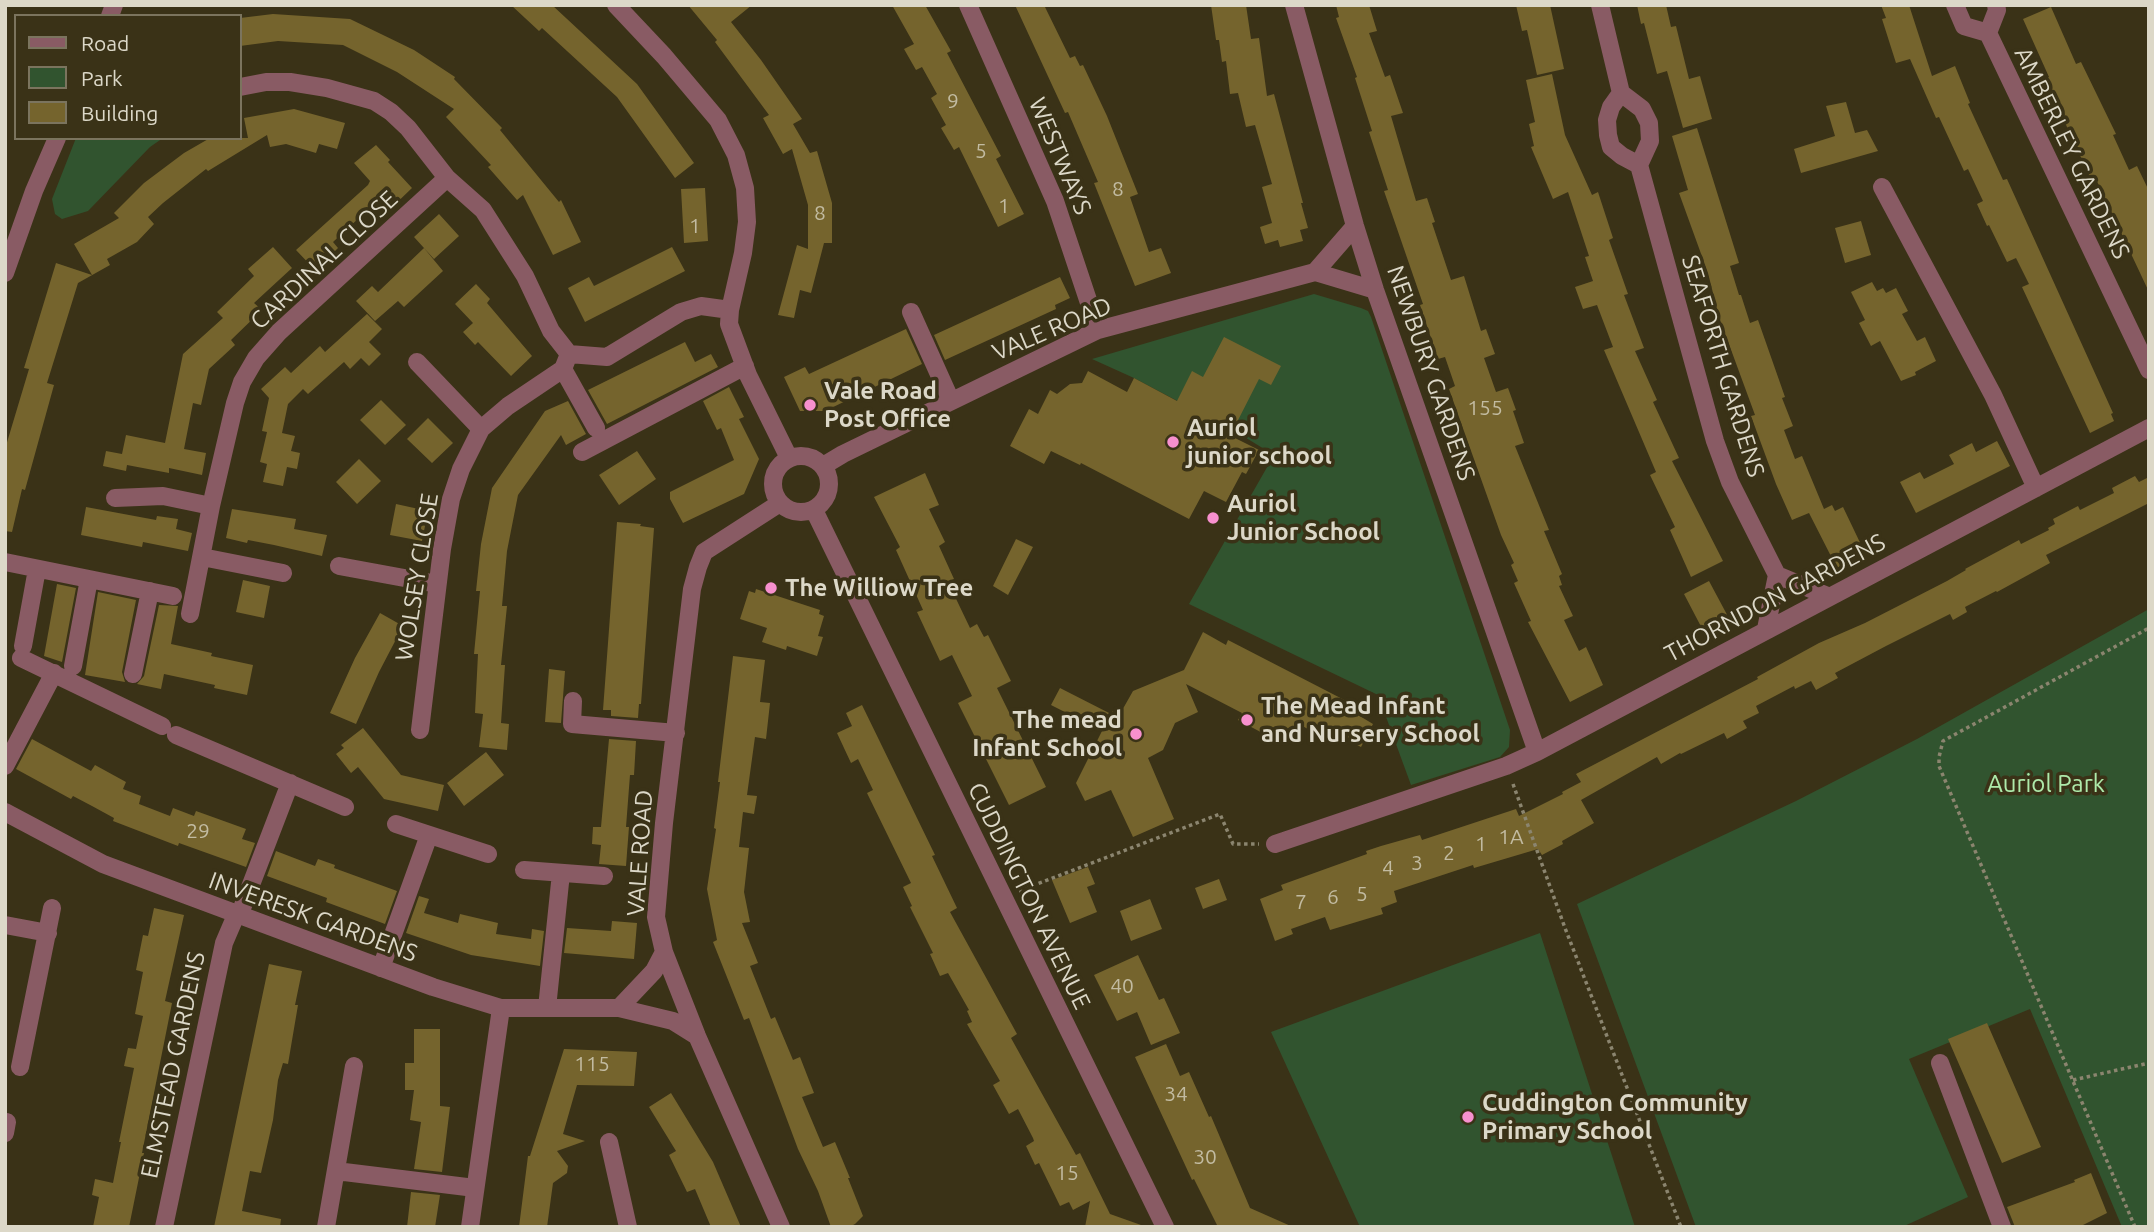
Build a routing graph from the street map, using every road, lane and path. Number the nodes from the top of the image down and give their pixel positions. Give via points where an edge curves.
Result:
1 (616, 5) edge
2 (968, 5) edge
3 (1294, 5) edge
4 (1600, 5) edge
5 (1955, 5) edge
6 (1996, 5) edge
7 (1988, 33) junction
8 (242, 88) edge
9 (1621, 93) junction
10 (56, 140) edge
11 (1639, 165) junction
12 (447, 177) junction
13 (1882, 187) dead end
14 (1355, 226) junction
15 (1315, 272) junction
16 (5, 273) edge
17 (1375, 290) junction
18 (730, 310) junction
19 (911, 312) dead end
20 (1098, 330) junction
21 (566, 361) junction
22 (417, 362) dead end
23 (745, 366) junction
24 (2149, 370) edge
25 (951, 401) junction
26 (596, 428) dead end
27 (2149, 428) edge
28 (481, 429) junction
29 (582, 453) dead end
30 (789, 458) junction
31 (822, 466) junction
32 (2036, 488) junction
33 (115, 498) dead end
34 (780, 503) junction
35 (211, 506) junction
36 (814, 510) junction
37 (202, 556) junction
38 (5, 562) edge
39 (339, 566) dead end
40 (37, 569) junction
41 (283, 573) dead end
42 (1777, 575) junction
43 (89, 579) junction
44 (438, 584) junction
45 (150, 591) junction
46 (173, 596) dead end
47 (1830, 597) junction
48 (190, 614) dead end
49 (2149, 628) edge
50 (1766, 629) junction
51 (72, 666) dead end
52 (54, 673) junction
53 (133, 674) dead end
54 (573, 701) dead end
55 (420, 730) dead end
56 (676, 733) junction
57 (1537, 752) junction
58 (1506, 765) junction
59 (5, 766) edge
60 (290, 783) junction
61 (345, 807) dead end
62 (5, 812) edge
63 (396, 824) dead end
64 (429, 835) junction
65 (1275, 844) joint
66 (488, 854) dead end
67 (524, 870) dead end
68 (561, 873) junction
69 (604, 876) dead end
70 (1003, 898) junction
71 (52, 908) dead end
72 (238, 915) junction
73 (5, 925) edge
74 (48, 933) junction
75 (664, 952) junction
76 (381, 968) junction
77 (500, 1008) junction
78 (547, 1008) junction
79 (619, 1008) junction
80 (696, 1036) junction
81 (1940, 1063) dead end
82 (2149, 1063) edge
83 (354, 1066) dead end
84 (20, 1068) dead end
85 (2073, 1080) junction
86 (608, 1142) dead end
87 (336, 1171) junction
88 (475, 1188) junction
89 (1162, 1225) edge
90 (164, 1227) edge
91 (326, 1227) edge
92 (470, 1227) edge
93 (628, 1227) edge
94 (782, 1227) edge
95 (1681, 1227) edge
96 (2002, 1227) edge
97 (2135, 1227) edge

1 - 18 street via 718,120 736,155 745,188 747,222
2 - 20 street, WESTWAYS via 1055,201
3 - 14 street, NEWBURY GARDENS
4 - 9 street
5 - 7 street, AMBERLEY GARDENS via 1964,26
6 - 7 street, AMBERLEY GARDENS
7 - 24 street, AMBERLEY GARDENS
8 - 12 street via 290,82 374,102 408,128
9 - 11 street via 1643,109 1648,123 1650,141
9 - 11 street via 1607,120 1611,147
10 - 16 street
11 - 42 street, SEAFORTH GARDENS via 1715,441 1730,482
12 - 21 street via 483,210 525,276
12 - 35 street, CARDINAL CLOSE via 256,358 235,403
13 - 32 street via 1993,396
14 - 15 street
14 - 17 street, NEWBURY GARDENS
15 - 17 street
15 - 20 street, VALE ROAD
17 - 57 street, NEWBURY GARDENS
18 - 21 street via 701,306 681,312 607,357
18 - 23 street via 729,324
19 - 25 street
20 - 25 street, VALE ROAD
21 - 26 street
21 - 28 street, WOLSEY CLOSE
22 - 28 street
23 - 29 street
23 - 30 street
25 - 31 street, VALE ROAD
27 - 32 street, THORNDON GARDENS
28 - 44 street, WOLSEY CLOSE via 450,499
30 - 31 street via 804,456
30 - 34 street via 774,478
31 - 36 street via 828,487
32 - 47 street, THORNDON GARDENS
33 - 35 street via 163,496
34 - 36 street via 796,512
34 - 56 street, VALE ROAD via 704,552 692,589
35 - 37 street, CARDINAL CLOSE
36 - 70 street, CUDDINGTON AVENUE
37 - 41 street
37 - 48 street, CARDINAL CLOSE
38 - 40 street
39 - 44 street
40 - 43 street
40 - 52 street via 22,652
42 - 47 street
42 - 50 street
43 - 45 street
43 - 51 street
44 - 55 street, WOLSEY CLOSE
45 - 46 street
45 - 53 street
47 - 50 street, THORNDON GARDENS
49 - 85 path via 1943,741 1940,748 1940,766
50 - 57 street, THORNDON GARDENS
52 - 59 street
52 - 60 street via 169,731
54 - 56 street via 572,724
56 - 75 street, VALE ROAD via 656,916
57 - 58 street, THORNDON GARDENS
58 - 65 street, THORNDON GARDENS
58 - 95 path
60 - 61 street
60 - 72 street, ELMSTEAD GARDENS
62 - 72 street, INVERESK GARDENS via 103,864
63 - 64 street
64 - 66 street
64 - 76 street
65 - 70 path via 1233,844 1220,814
67 - 68 street
68 - 69 street
68 - 78 street
70 - 89 street, CUDDINGTON AVENUE
71 - 74 street
72 - 76 street, INVERESK GARDENS
72 - 90 street, ELMSTEAD GARDENS via 224,943
73 - 74 street
74 - 84 street
75 - 79 street via 654,971
75 - 80 street, VALE ROAD
76 - 77 street, INVERESK GARDENS
77 - 78 street, INVERESK GARDENS
77 - 88 street
78 - 79 street, INVERESK GARDENS
79 - 80 street, INVERESK GARDENS via 673,1021
80 - 94 street, VALE ROAD
81 - 96 street
82 - 85 path
83 - 87 street
85 - 97 path
86 - 93 street
87 - 88 street
87 - 91 street
88 - 92 street

